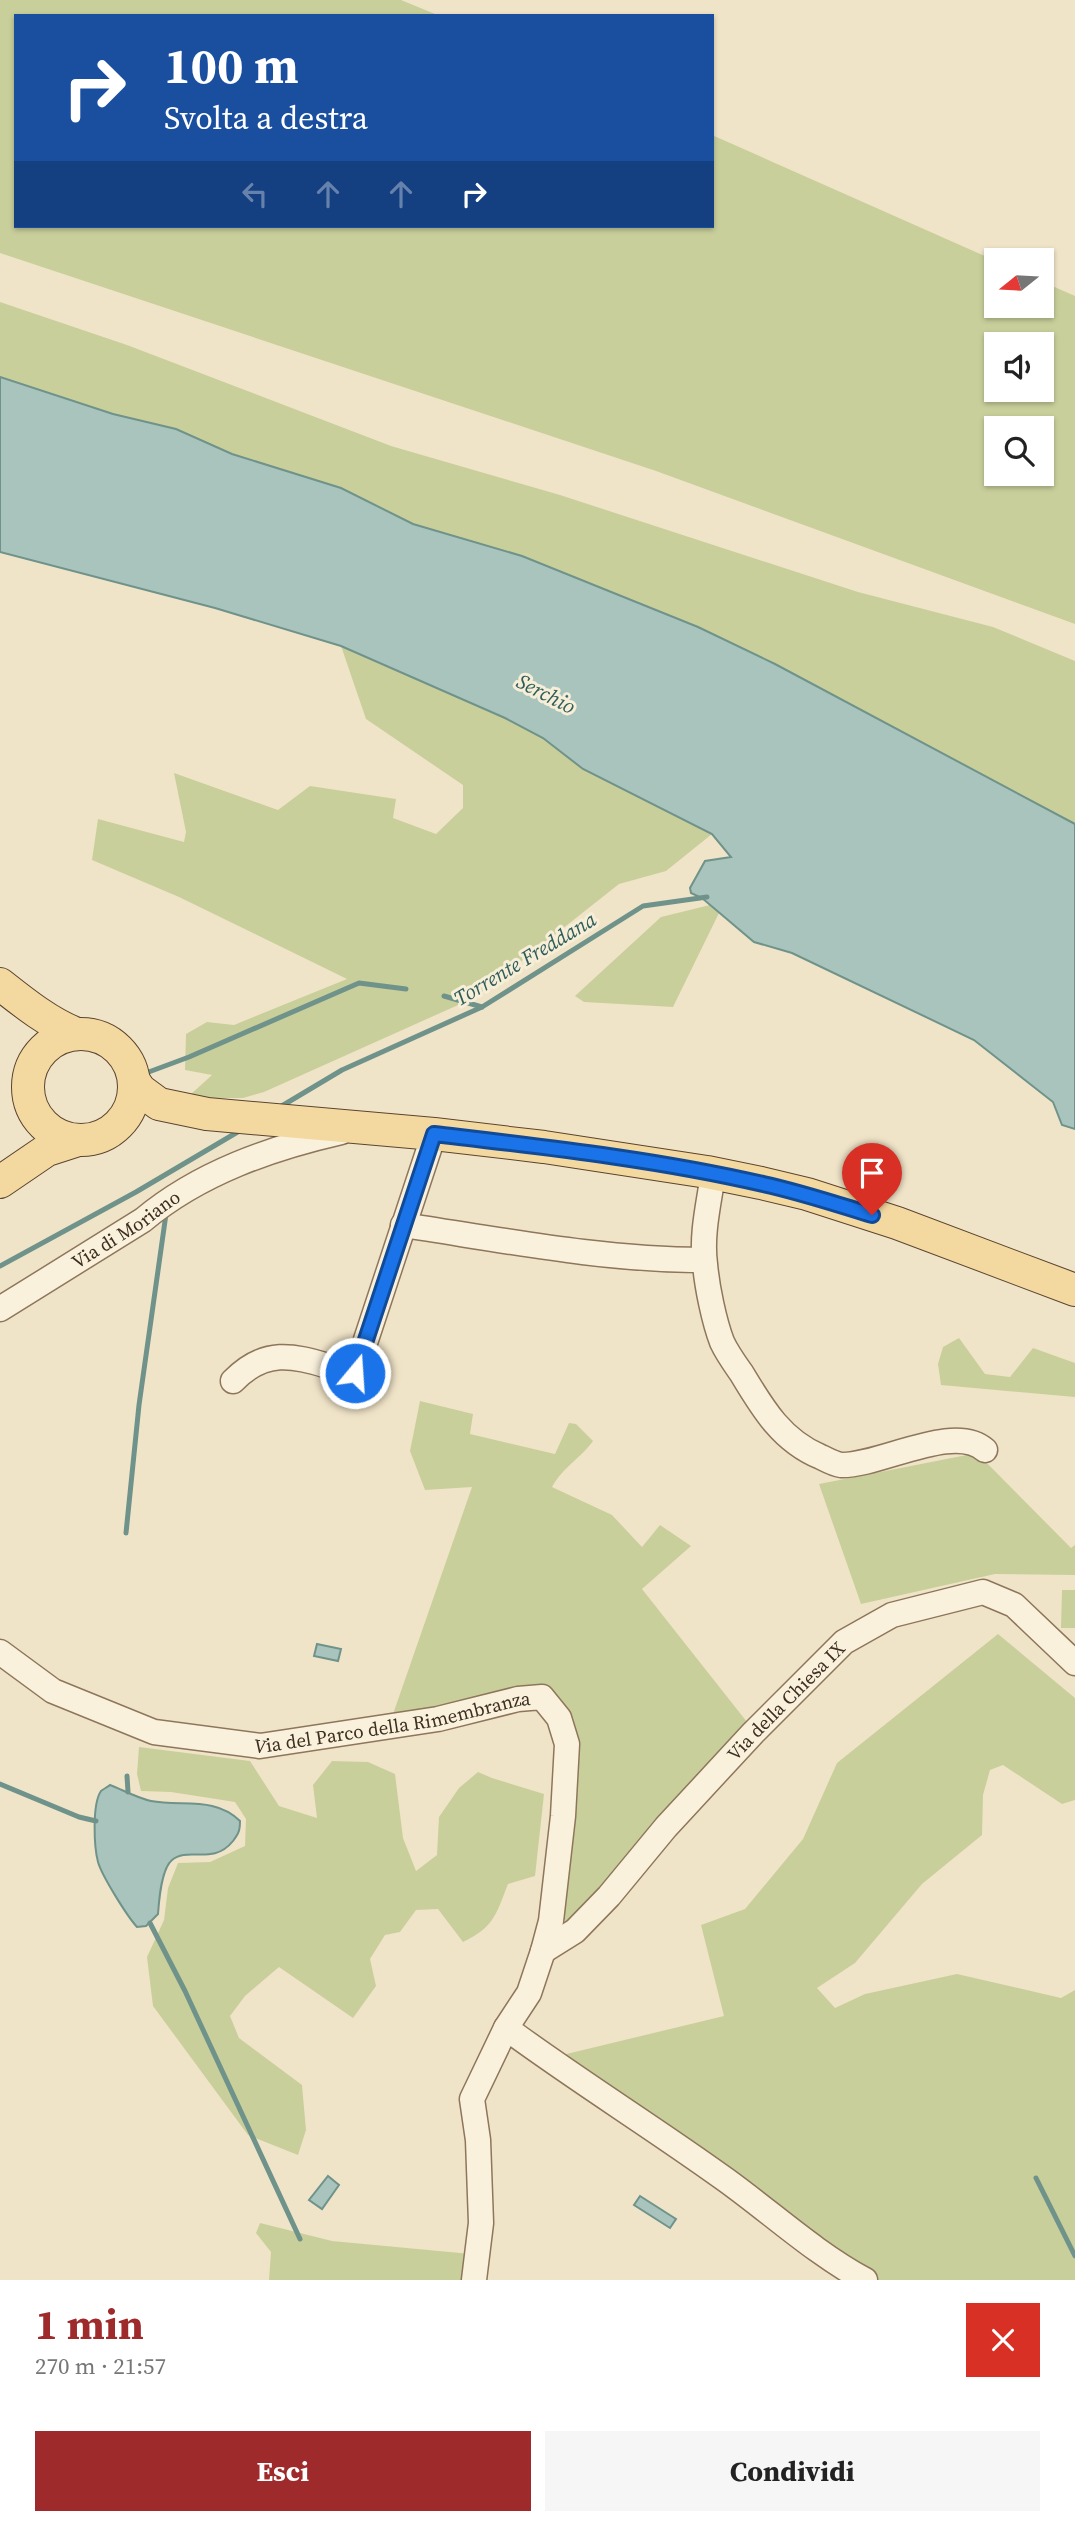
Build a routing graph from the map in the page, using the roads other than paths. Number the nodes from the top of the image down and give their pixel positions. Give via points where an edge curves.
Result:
1 (1, 985) edge
2 (77, 1034) junction
3 (33, 1064) junction
4 (134, 1081) junction
5 (32, 1107) junction
6 (207, 1114) junction
7 (285, 1126) junction
8 (114, 1128) junction
9 (434, 1134) junction
10 (78, 1140) junction
11 (713, 1174) junction
12 (0, 1182) edge
13 (403, 1225) junction
14 (704, 1259) junction
15 (1075, 1290) edge
16 (0, 1309) edge
17 (233, 1381) dead end
18 (985, 1450) dead end
19 (0, 1652) edge
20 (1075, 1663) edge
21 (544, 1951) junction
22 (506, 2028) junction
23 (474, 2280) edge
24 (865, 2280) edge

1 - 2 main road via 50,1021
1 - 3 main road via 27,1028
2 - 3 main road via 51,1043
2 - 4 main road via 97,1036 115,1046 128,1062
3 - 5 main road via 28,1085
4 - 6 main road via 159,1104
4 - 8 main road via 128,1112
5 - 10 main road via 56,1133
5 - 12 main road via 21,1150
6 - 7 main road
6 - 8 main road
7 - 9 main road
7 - 16 street, Via di Moriano via 257,1153 172,1198
8 - 10 main road
9 - 11 main road
9 - 13 street
10 - 12 main road via 47,1150
11 - 14 street
11 - 15 main road via 807,1195 884,1219
13 - 14 street via 596,1254
13 - 17 street via 355,1373 282,1356 256,1362
14 - 18 street via 723,1343 766,1414 790,1440 838,1465 960,1440
19 - 21 street, Via del Parco della Rimembranza via 53,1691 153,1732 260,1746 438,1719 542,1697 559,1718 567,1744 564,1816
20 - 21 street, Via della Chiesa IX via 1013,1605 983,1592 892,1615 844,1642 761,1724 609,1896 575,1931
21 - 22 street, Via del Parco della Rimembranza via 529,1993
22 - 23 street, Via del Parco della Rimembranza via 472,2099 481,2223
22 - 24 street

